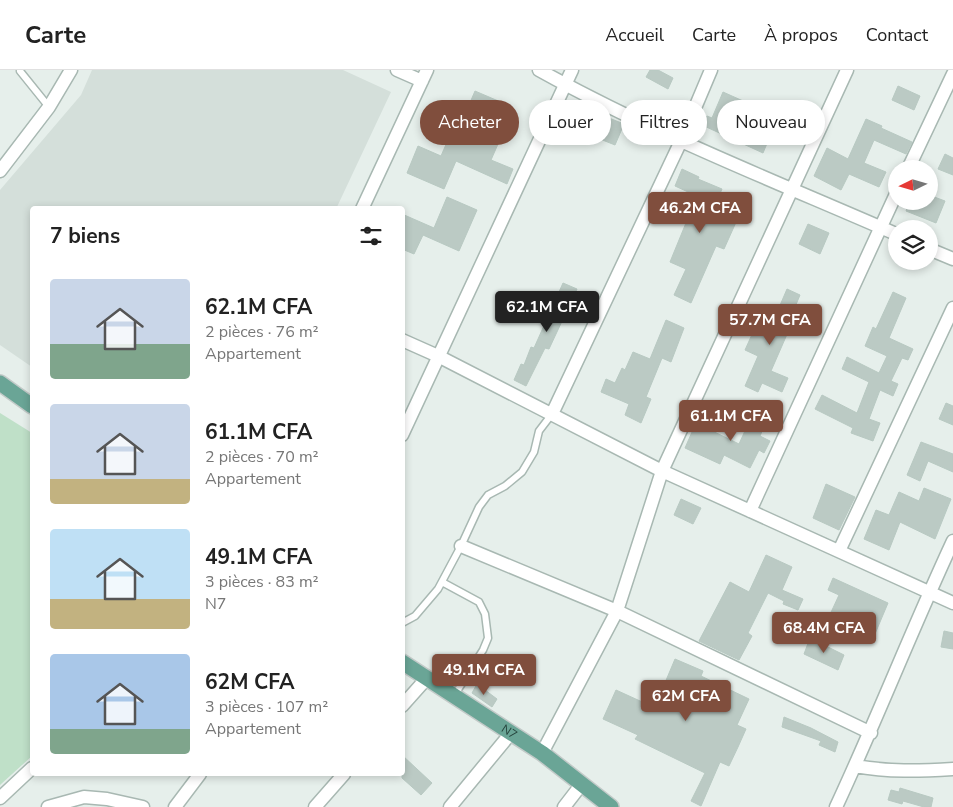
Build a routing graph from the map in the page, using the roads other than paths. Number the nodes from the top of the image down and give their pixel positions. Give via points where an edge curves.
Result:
1 (71, 70) edge
2 (397, 70) edge
3 (539, 70) edge
4 (572, 70) edge
5 (711, 70) edge
6 (847, 70) edge
7 (20, 71) edge
8 (953, 74) edge
9 (425, 75) edge
10 (565, 84) junction
11 (699, 100) edge
12 (49, 107) junction
13 (621, 111) edge
14 (680, 145) edge
15 (691, 145) edge
16 (912, 160) edge
17 (0, 171) edge
18 (793, 189) junction
19 (363, 206) edge
20 (888, 210) edge
21 (880, 227) junction
22 (888, 230) edge
23 (938, 253) edge
24 (953, 259) edge
25 (953, 308) edge
26 (405, 341) edge
27 (438, 356) junction
28 (0, 383) edge
29 (30, 405) edge
30 (552, 414) junction
31 (405, 428) edge
32 (662, 471) junction
33 (750, 511) junction
34 (953, 542) edge
35 (461, 546) junction
36 (839, 551) junction
37 (442, 582) junction
38 (929, 592) junction
39 (953, 603) edge
40 (617, 611) junction
41 (405, 621) edge
42 (405, 664) edge
43 (427, 678) junction
44 (454, 696) junction
45 (405, 703) edge
46 (511, 733) junction
47 (871, 733) junction
48 (542, 753) junction
49 (855, 766) junction
50 (953, 769) edge
51 (30, 770) edge
52 (198, 776) edge
53 (342, 776) edge
54 (581, 785) junction
55 (0, 798) edge
56 (48, 807) edge
57 (143, 807) edge
58 (175, 807) edge
59 (315, 807) edge
60 (450, 807) edge
61 (564, 807) edge
62 (611, 807) edge
63 (836, 807) edge

1 - 12 street
2 - 9 street
3 - 10 street
4 - 10 street
5 - 11 street
6 - 18 street
7 - 12 lane
8 - 16 street
9 - 19 street
10 - 13 street
10 - 27 street
12 - 17 street
14 - 30 street
15 - 18 street
18 - 21 street
18 - 32 street
20 - 21 street
21 - 22 street
21 - 33 street
23 - 24 street
25 - 36 street
26 - 27 street
27 - 30 street
27 - 31 street
28 - 29 main road
30 - 32 street
30 - 35 lane via 539,431 534,452 522,472 488,495 479,506
32 - 33 street
32 - 40 street
33 - 36 street
34 - 38 street
35 - 37 lane
35 - 40 street
36 - 38 street
37 - 41 lane via 415,616
37 - 44 lane via 479,602 485,614 488,638
38 - 39 street
38 - 47 street
40 - 47 street
40 - 48 street
42 - 43 main road, N7
43 - 44 main road, N7
43 - 45 street
44 - 46 main road, N7
46 - 48 main road, N7
46 - 60 street
47 - 49 street
48 - 54 main road, N7
49 - 50 street via 913,772
49 - 63 street
51 - 55 street
52 - 58 street
53 - 59 street
54 - 61 street
54 - 62 main road, N7
56 - 57 street via 84,797

